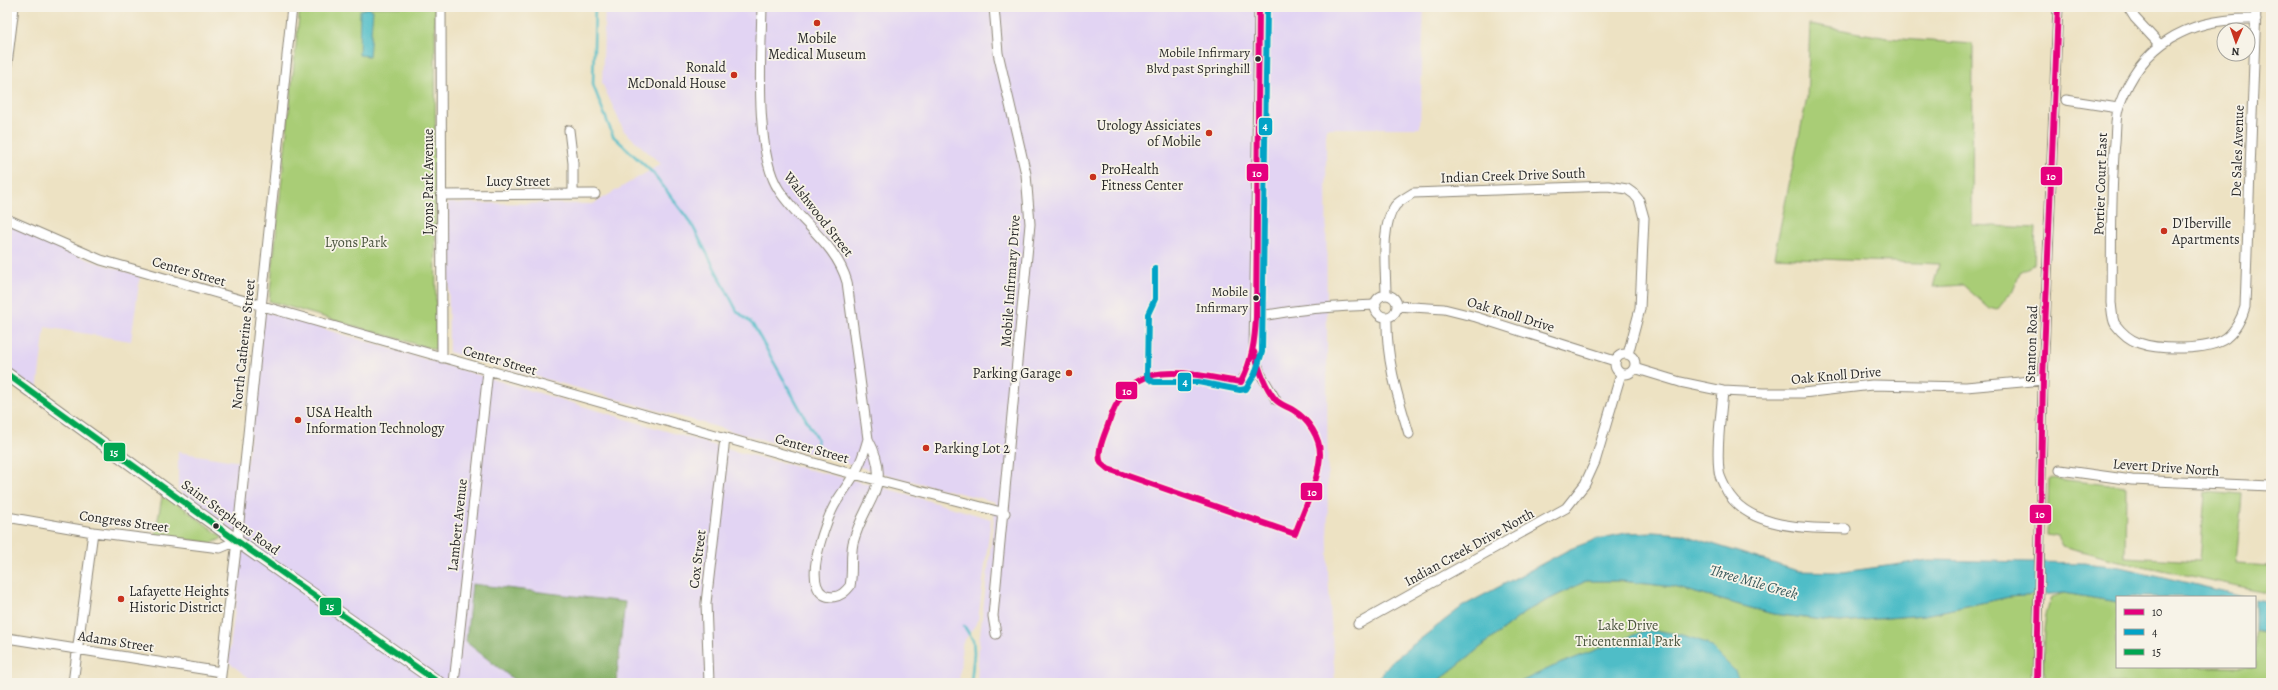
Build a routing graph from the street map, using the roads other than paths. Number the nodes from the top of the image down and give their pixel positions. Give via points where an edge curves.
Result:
1 (14, 7) edge
2 (292, 7) edge
3 (441, 7) edge
4 (762, 7) edge
5 (994, 7) edge
6 (1259, 7) edge
7 (2058, 7) edge
8 (2128, 7) edge
9 (2256, 7) edge
10 (2256, 19) junction
11 (2160, 45) junction
12 (7, 64) edge
13 (2066, 100) dead end
14 (2118, 108) junction
15 (568, 130) dead end
16 (573, 194) junction
17 (595, 194) dead end
18 (442, 195) junction
19 (7, 219) edge
20 (1386, 295) junction
21 (1376, 305) junction
22 (261, 306) junction
23 (1397, 306) junction
24 (1256, 317) junction
25 (1387, 317) junction
26 (2124, 334) joint
27 (1254, 352) junction
28 (1628, 354) junction
29 (442, 358) junction
30 (1615, 361) junction
31 (1634, 368) junction
32 (488, 371) junction
33 (7, 374) edge
34 (1621, 374) junction
35 (2043, 380) junction
36 (1241, 382) dead end
37 (1723, 391) junction
38 (1276, 400) dead end
39 (1409, 434) dead end
40 (725, 438) junction
41 (868, 438) junction
42 (2060, 470) dead end
43 (854, 474) junction
44 (879, 481) junction
45 (2271, 486) edge
46 (1004, 513) junction
47 (7, 517) edge
48 (1846, 530) dead end
49 (93, 532) junction
50 (237, 541) junction
51 (1358, 624) dead end
52 (996, 634) dead end
53 (7, 638) edge
54 (77, 649) junction
55 (221, 672) junction
56 (73, 683) edge
57 (220, 683) edge
58 (439, 683) edge
59 (454, 683) edge
60 (709, 683) edge
61 (2037, 683) edge

1 - 12 street
2 - 22 street, North Catherine Street
3 - 18 street, Lyons Park Avenue
4 - 41 street, Walshwood Street via 763,135 770,176 785,200 833,250 844,269
5 - 46 street, Mobile Infirmary Drive via 998,53 1026,174 1030,224
6 - 24 street
7 - 35 street, Stanton Road
8 - 11 street
9 - 10 street, De Sales Avenue
10 - 11 street, Portier Court East via 2201,24
10 - 26 street, De Sales Avenue via 2247,295 2242,317 2227,338 2208,346 2159,347 2138,343
11 - 14 street, Portier Court East via 2134,72
13 - 14 street
14 - 26 street, Portier Court East via 2113,168 2111,303 2114,323
15 - 16 street via 573,163
16 - 17 street, Lucy Street
16 - 18 street, Lucy Street
18 - 29 street, Lyons Park Avenue
19 - 22 street, Center Street via 101,260
20 - 21 street via 1378,299
20 - 23 street via 1395,300
20 - 28 street, Indian Creek Drive South via 1388,220 1396,206 1413,193 1608,186 1627,189 1639,200 1644,218 1640,309
21 - 24 street via 1324,306
21 - 25 street via 1378,312
22 - 29 street, Center Street
22 - 50 street, North Catherine Street
23 - 25 street via 1393,314
23 - 30 street, Oak Knoll Drive via 1444,310 1476,317
24 - 27 street
25 - 39 street via 1386,341 1391,376
27 - 36 street via 1248,371
27 - 38 street via 1263,380
28 - 30 street via 1618,356
28 - 31 street via 1634,358
29 - 32 street, Center Street
30 - 34 street via 1615,368
31 - 34 street via 1630,373
31 - 37 street, Oak Knoll Drive via 1680,382
32 - 40 street, Center Street
32 - 59 street, Lambert Avenue
33 - 50 main road, Saint Stephens Road
34 - 51 street, Indian Creek Drive North via 1585,484 1566,508
35 - 37 street, Oak Knoll Drive via 1966,387 1872,385 1803,394
35 - 61 street, Stanton Road
37 - 48 street via 1719,430 1719,472 1729,496 1742,509 1790,526
40 - 43 street, Center Street
40 - 60 street, Cox Street via 706,603
41 - 43 street, Walshwood Street
41 - 44 street, Walshwood Street via 876,458
42 - 45 street, Levert Drive North via 2140,481
43 - 44 street, Center Street
43 - 44 street, Walshwood Street via 842,491 826,524 817,559 815,586 820,592 831,597 839,596 850,586 853,544
44 - 46 street, Center Street
46 - 52 street, Mobile Infirmary Drive via 993,616
47 - 49 street, Congress Street
49 - 50 street, Congress Street via 220,548
49 - 54 street
50 - 55 street, North Catherine Street
50 - 58 main road, Saint Stephens Road
53 - 54 street, Adams Street
54 - 55 street, Adams Street
54 - 56 street
55 - 57 street, North Catherine Street

